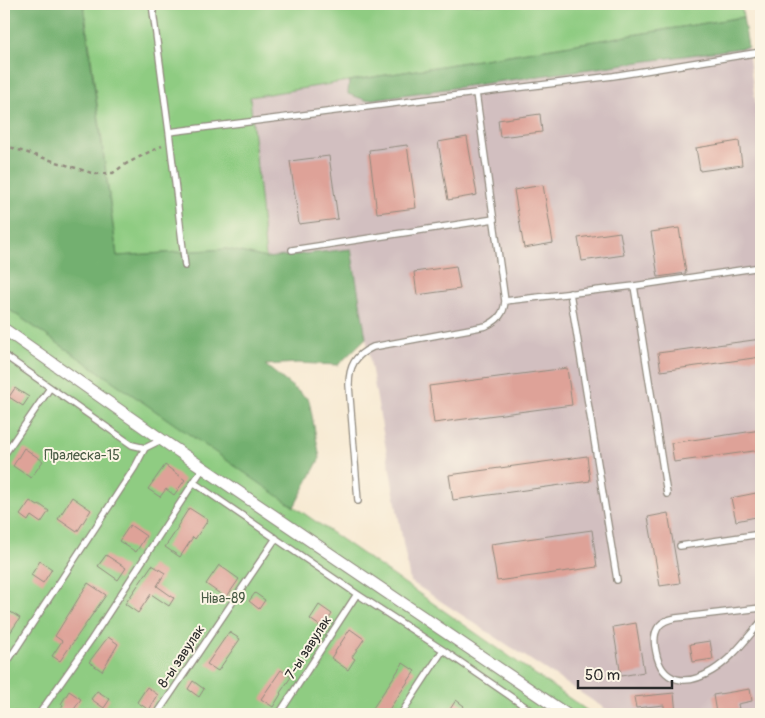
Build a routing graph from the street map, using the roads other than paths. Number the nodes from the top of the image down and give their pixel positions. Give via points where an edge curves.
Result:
1 (152, 4) edge
2 (761, 51) edge
3 (476, 93) junction
4 (170, 132) junction
5 (494, 219) junction
6 (292, 250) dead end
7 (185, 266) dead end
8 (761, 267) edge
9 (634, 286) junction
10 (570, 293) junction
11 (505, 301) junction
12 (4, 329) edge
13 (4, 355) edge
14 (50, 388) junction
15 (162, 440) junction
16 (145, 448) junction
17 (4, 455) edge
18 (203, 468) junction
19 (193, 482) junction
20 (666, 494) dead end
21 (358, 501) dead end
22 (761, 534) edge
23 (276, 538) junction
24 (680, 546) dead end
25 (617, 580) dead end
26 (358, 594) junction
27 (761, 608) edge
28 (761, 622) edge
29 (443, 650) junction
30 (4, 667) edge
31 (524, 707) junction
32 (39, 714) edge
33 (157, 714) edge
34 (279, 714) edge
35 (401, 714) edge
36 (519, 714) edge
37 (536, 714) edge
38 (566, 714) edge

1 - 4 lane
2 - 3 lane via 613,76
3 - 4 lane
3 - 5 lane
4 - 7 lane
5 - 6 lane
5 - 11 lane
8 - 9 lane
9 - 10 lane
9 - 20 lane
10 - 11 lane
10 - 25 lane
11 - 21 lane via 500,317 486,326 374,347 354,362 349,385
12 - 15 street
13 - 14 lane
14 - 16 lane via 132,445
14 - 17 lane
15 - 16 lane
15 - 18 street
16 - 30 lane
18 - 19 lane
18 - 38 street
19 - 23 lane
19 - 32 lane
22 - 24 lane
23 - 26 lane
23 - 33 lane, 8-ы завулак
26 - 29 lane
26 - 34 lane, 7-ы завулак
27 - 28 lane via 664,622 654,638 661,669 678,680 706,675 728,659
29 - 31 lane
29 - 35 lane
31 - 36 lane
31 - 37 lane

